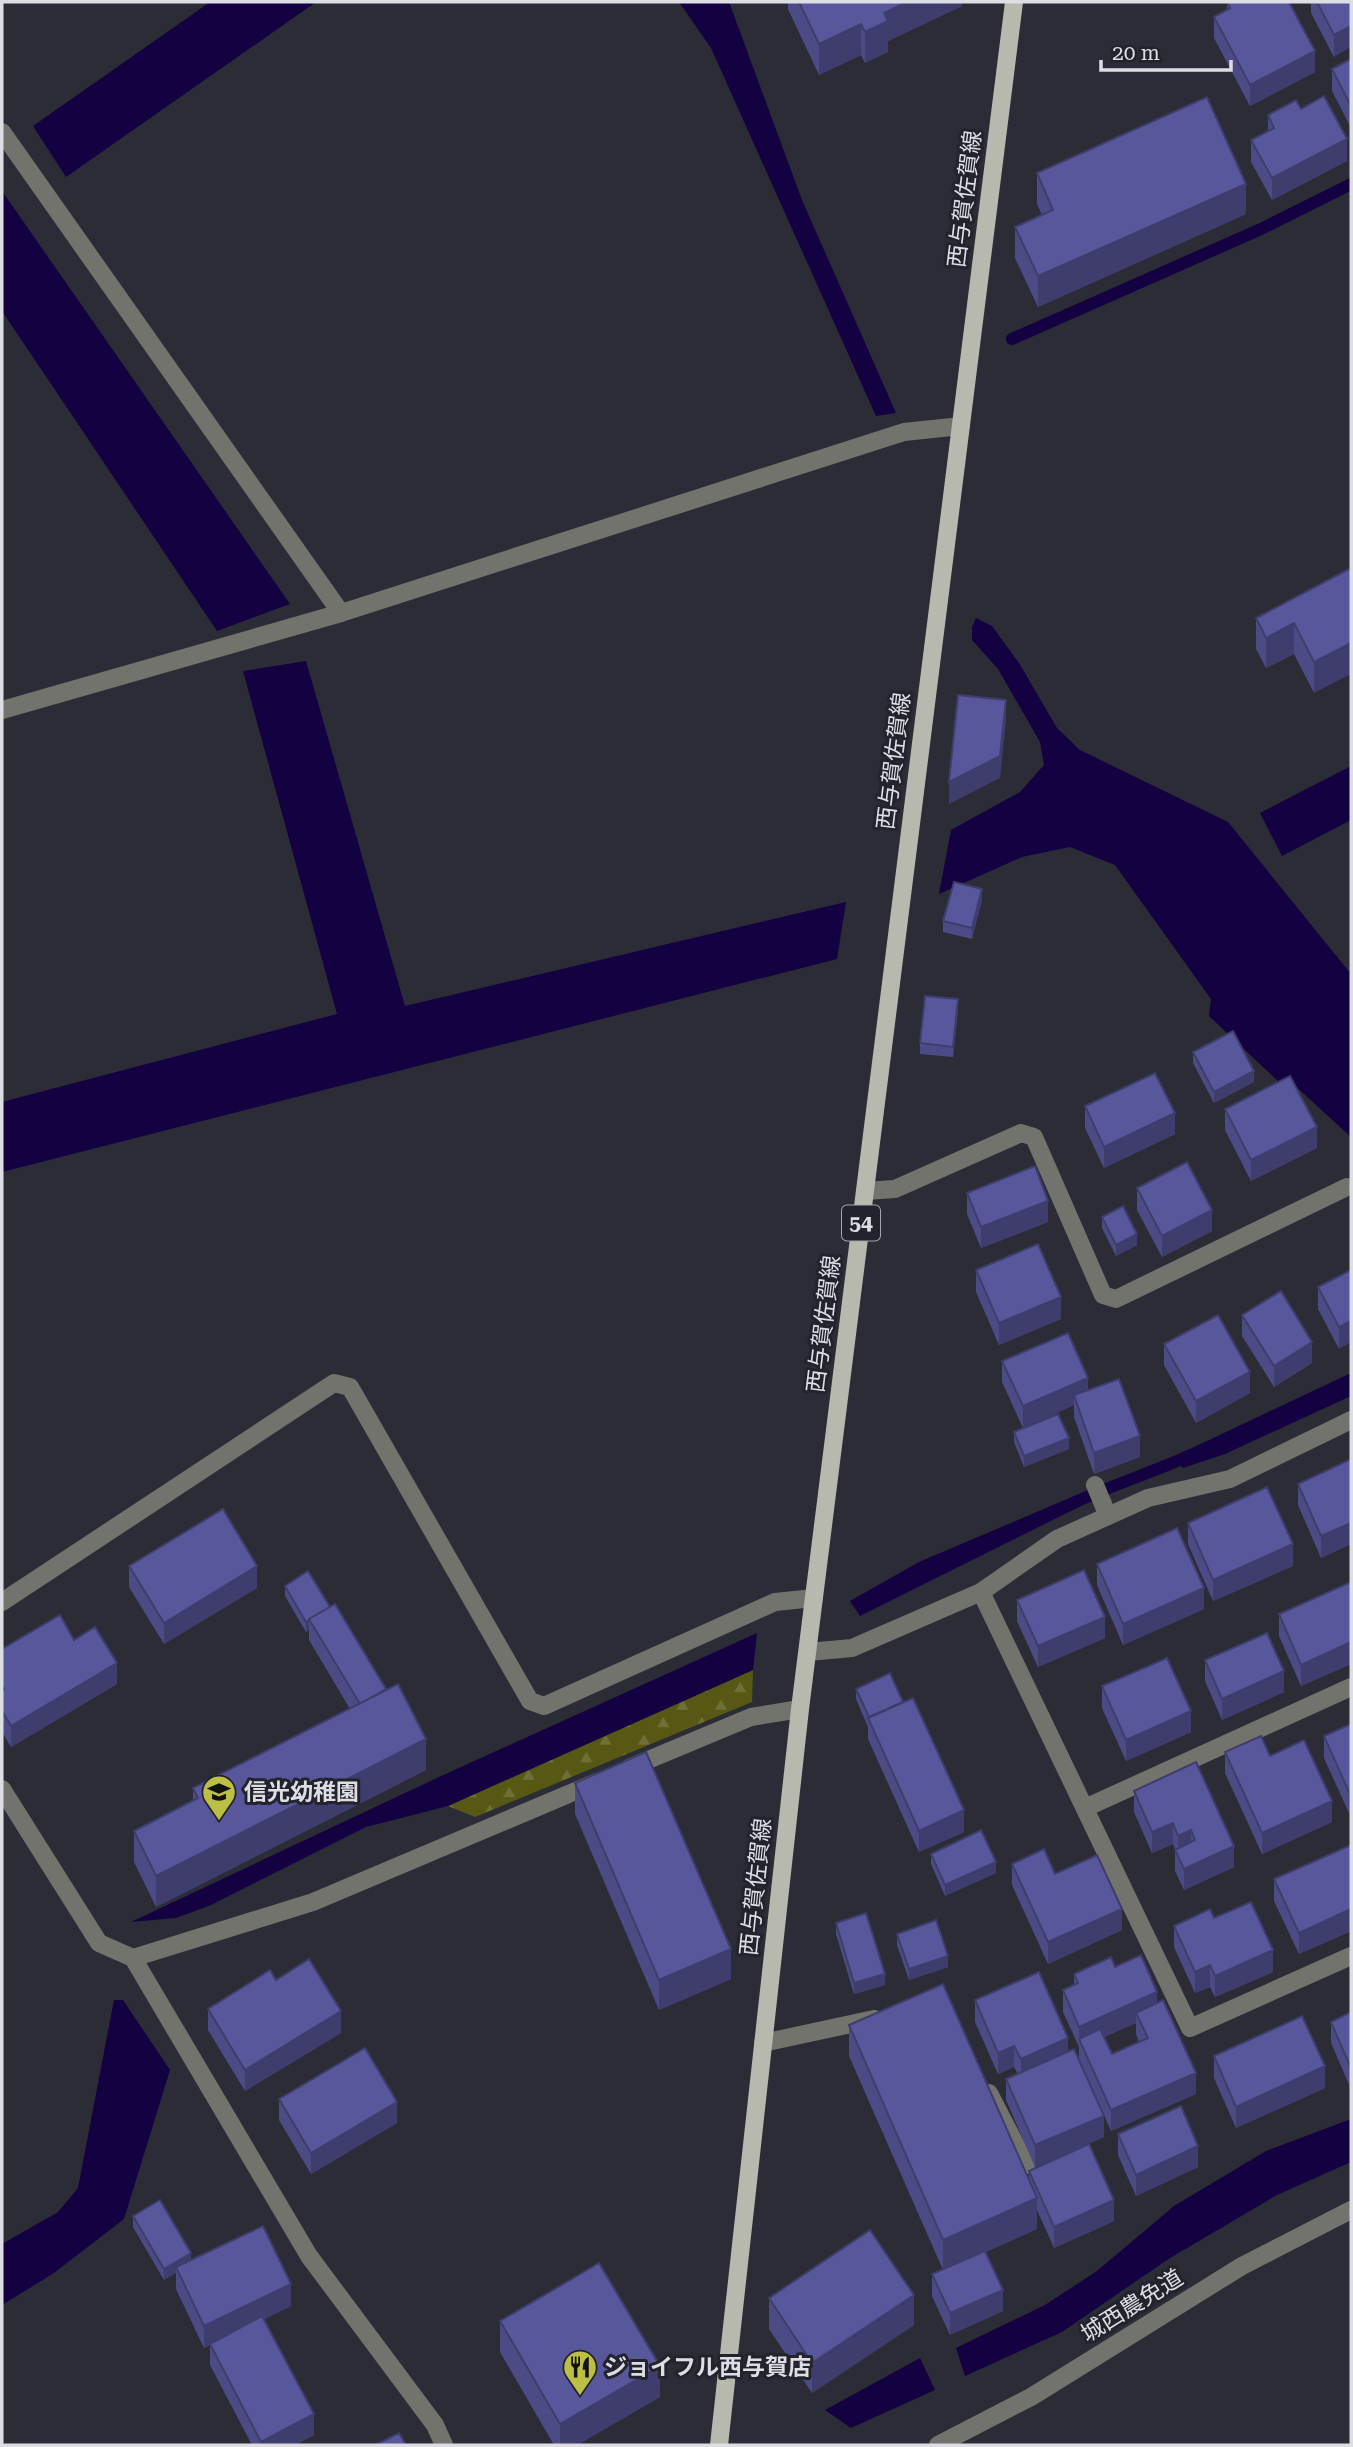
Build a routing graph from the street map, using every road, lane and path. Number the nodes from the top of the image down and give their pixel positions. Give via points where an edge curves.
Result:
1 (1014, 2) edge
2 (2, 132) edge
3 (961, 426) junction
4 (341, 613) junction
5 (2, 710) edge
6 (1347, 1186) dead end
7 (865, 1191) junction
8 (1351, 1420) edge
9 (1095, 1485) dead end
10 (1108, 1516) junction
11 (981, 1592) junction
12 (814, 1598) junction
13 (2, 1602) edge
14 (808, 1652) junction
15 (1351, 1688) edge
16 (800, 1709) junction
17 (2, 1789) edge
18 (1085, 1808) junction
19 (1351, 1956) edge
20 (133, 1958) junction
21 (892, 2015) edge
22 (763, 2043) junction
23 (981, 2078) edge
24 (1026, 2165) edge
25 (1351, 2210) edge
26 (444, 2445) edge
27 (719, 2445) edge
28 (938, 2445) edge

1 - 3 main road, 西与賀佐賀線 / 54
2 - 4 street
3 - 4 street via 904,432
3 - 7 main road, 西与賀佐賀線 / 54
4 - 5 street
6 - 7 street via 1116,1300 1103,1295 1034,1137 1021,1133 895,1189
7 - 12 main road, 西与賀佐賀線 / 54
8 - 10 street via 1230,1479 1148,1498
9 - 10 street
10 - 11 street via 1057,1539
11 - 14 street via 852,1648
11 - 18 street
12 - 13 street via 775,1602 544,1706 530,1701 350,1387 334,1383
12 - 14 main road, 西与賀佐賀線 / 54
14 - 16 main road, 西与賀佐賀線 / 54
15 - 18 street
16 - 20 street via 751,1717 313,1902
16 - 22 main road, 西与賀佐賀線 / 54
17 - 20 street via 99,1943
18 - 19 street via 1190,2028
20 - 26 street via 309,2256 435,2425
21 - 22 street
22 - 27 main road, 西与賀佐賀線 / 54
23 - 24 street
25 - 28 street, 城西農免道 via 1242,2266 1031,2397

